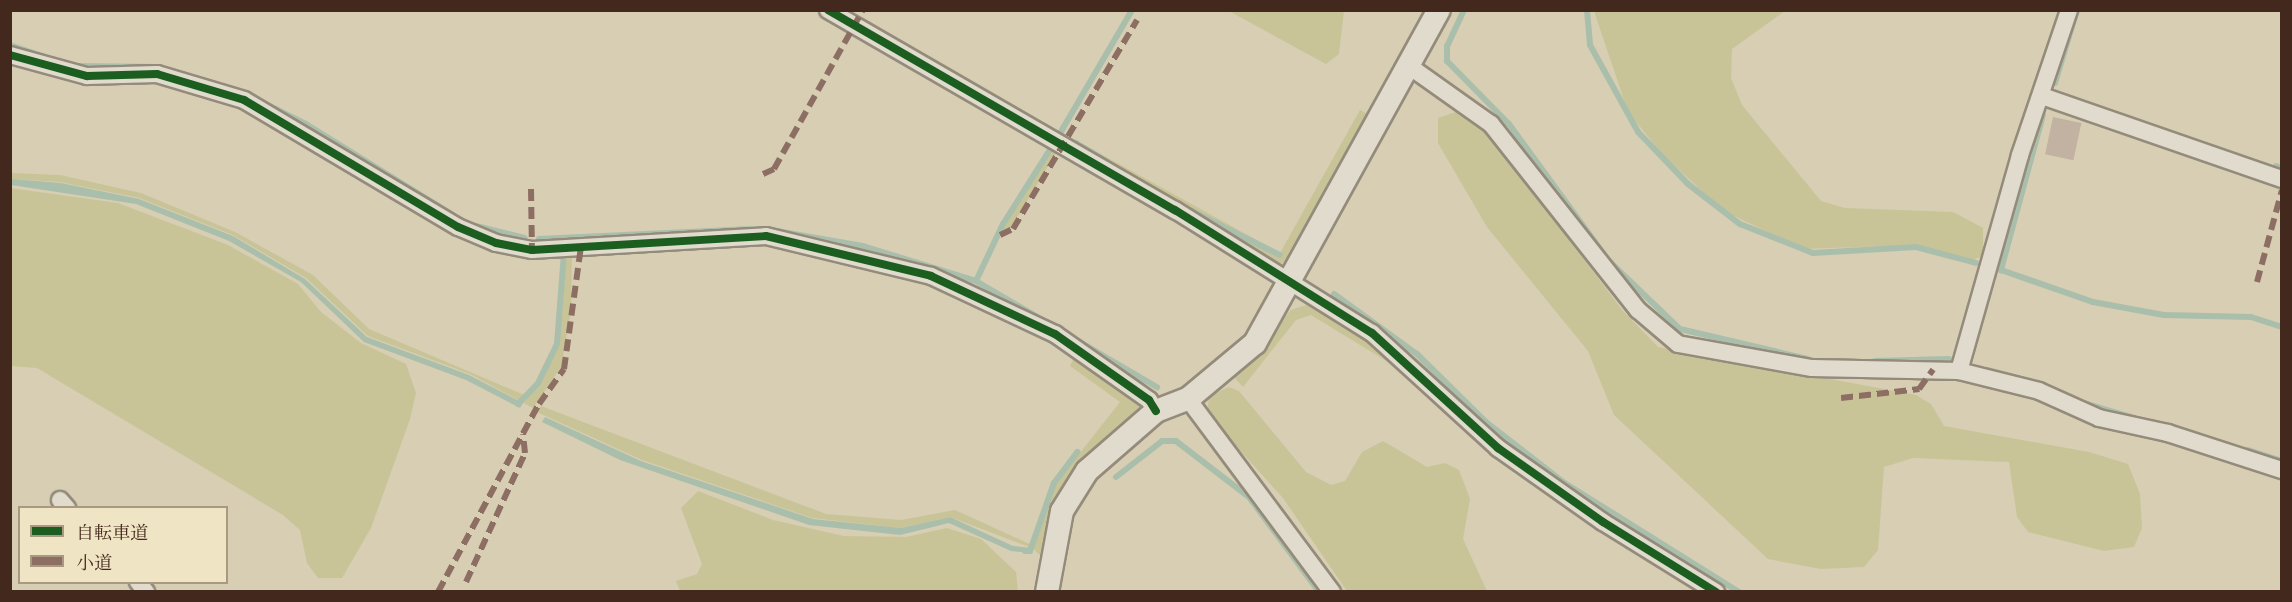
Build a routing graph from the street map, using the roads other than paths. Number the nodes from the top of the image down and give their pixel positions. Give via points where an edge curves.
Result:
1 (828, 10) edge
2 (1439, 10) edge
3 (2069, 10) edge
4 (10, 55) edge
5 (1409, 66) junction
6 (2042, 96) junction
7 (2282, 179) edge
8 (1292, 284) junction
9 (1959, 371) junction
10 (1188, 399) junction
11 (1156, 411) junction
12 (2282, 470) edge
13 (1047, 591) edge
14 (1332, 591) edge
15 (1716, 591) edge

1 - 8 street via 1165,204
2 - 5 street
3 - 6 street
4 - 11 street via 87,76 157,74 244,100 458,227 496,243 532,250 766,236 931,276 1055,334 1140,393
5 - 8 street
5 - 9 street via 1491,124 1638,310 1678,344 1812,368
6 - 7 street
6 - 9 street via 2020,154
8 - 10 street via 1255,343
8 - 15 street via 1372,333 1498,448 1603,522
9 - 12 street via 2039,391 2098,418 2168,433
10 - 11 street
10 - 14 street
11 - 13 street via 1087,471 1062,512

